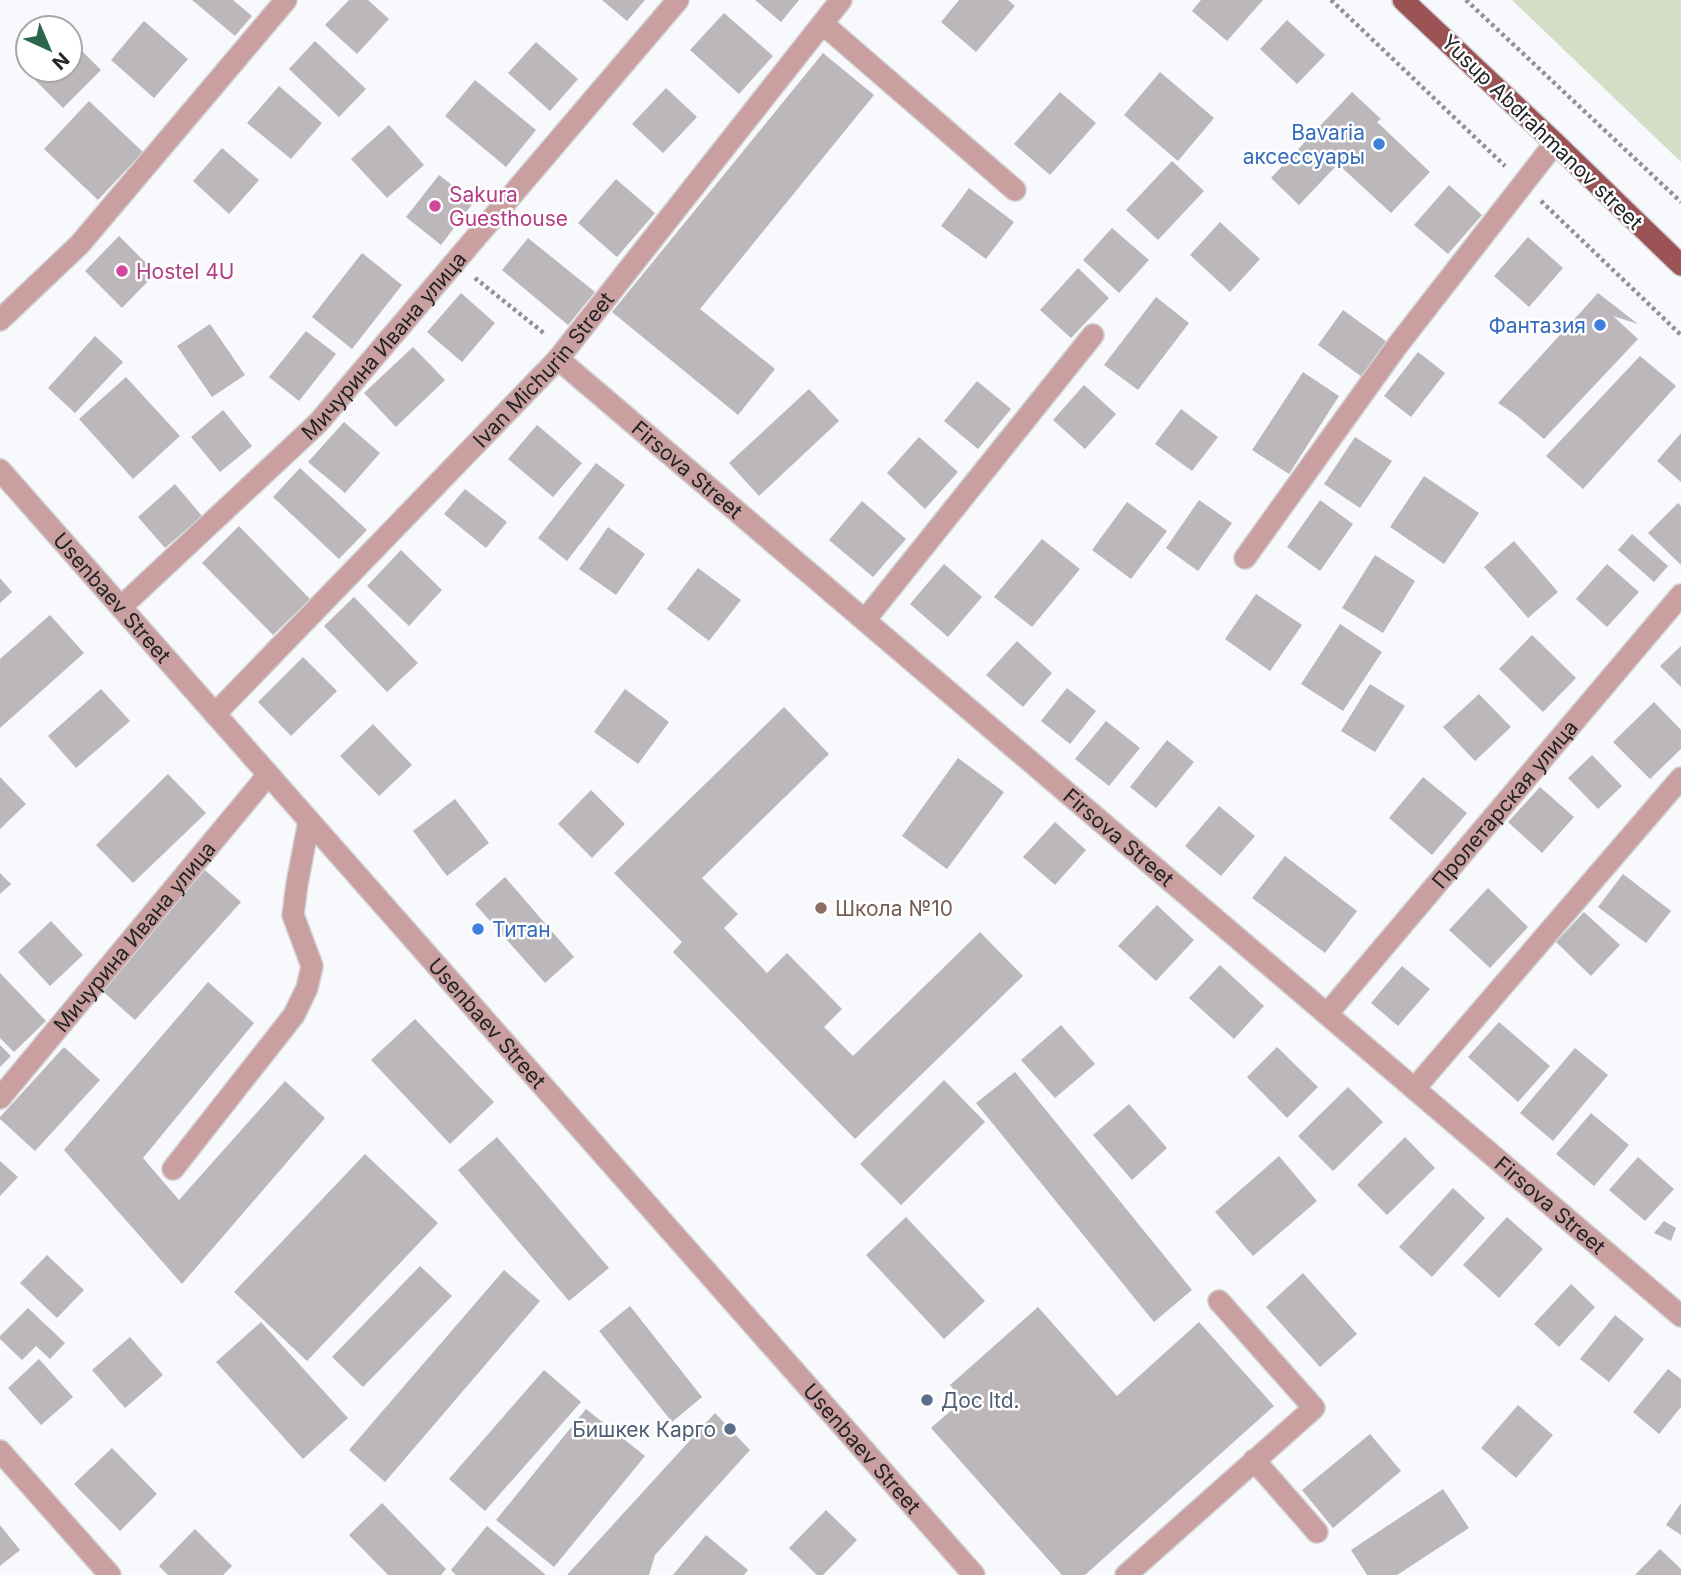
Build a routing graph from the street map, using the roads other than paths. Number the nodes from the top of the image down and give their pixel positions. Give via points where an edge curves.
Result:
1 (286, 0) edge
2 (678, 0) edge
3 (841, 0) edge
4 (1403, 0) edge
5 (823, 24) junction
6 (1555, 143) junction
7 (1015, 190) dead end
8 (1681, 265) edge
9 (0, 320) edge
10 (1093, 335) dead end
11 (561, 354) junction
12 (0, 470) edge
13 (1245, 558) dead end
14 (1681, 595) edge
15 (121, 607) junction
16 (865, 620) junction
17 (215, 714) junction
18 (268, 775) junction
19 (1681, 778) edge
20 (309, 821) junction
21 (1327, 1014) junction
22 (1415, 1088) junction
23 (0, 1098) edge
24 (173, 1169) dead end
25 (1219, 1301) dead end
26 (1681, 1315) edge
27 (0, 1451) edge
28 (1254, 1460) junction
29 (1317, 1532) dead end
30 (110, 1575) edge
31 (974, 1575) edge
32 (1126, 1575) edge

1 - 9 street via 80,244
2 - 15 street, Мичурина Ивана улица via 318,423
3 - 5 street, Ivan Michurin Street
4 - 6 main road, Yusup Abdrahmanov street
5 - 7 street
5 - 11 street, Ivan Michurin Street
6 - 8 main road, Yusup Abdrahmanov street
6 - 13 street via 1397,346
10 - 16 street
11 - 16 street, Firsova Street
11 - 17 street, Ivan Michurin Street
12 - 15 street, Usenbaev Street
14 - 21 street, Пролетарская улица
15 - 17 street, Usenbaev Street
16 - 21 street, Firsova Street
17 - 18 street, Usenbaev Street
18 - 20 street, Usenbaev Street
18 - 23 street, Мичурина Ивана улица
19 - 22 street
20 - 24 street via 293,915 312,966 307,988 294,1015
20 - 31 street, Usenbaev Street
21 - 22 street, Firsova Street
22 - 26 street, Firsova Street
25 - 28 street via 1314,1408
27 - 30 street
28 - 29 street
28 - 32 street

